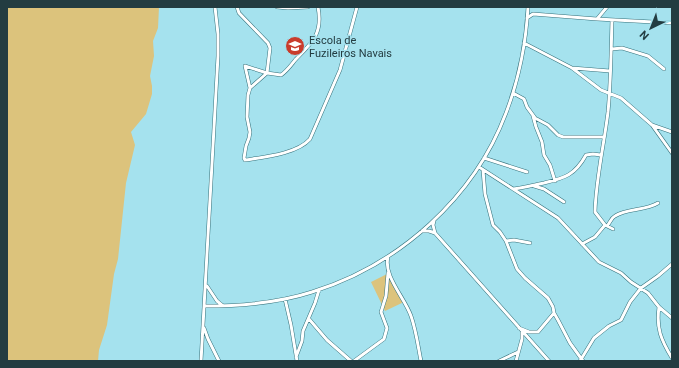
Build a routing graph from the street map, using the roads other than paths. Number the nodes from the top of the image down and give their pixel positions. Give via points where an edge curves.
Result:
1 (215, 7) edge
2 (237, 7) edge
3 (277, 7) edge
4 (308, 7) edge
5 (318, 7) edge
6 (357, 7) edge
7 (528, 7) edge
8 (607, 7) edge
9 (533, 14) junction
10 (527, 18) junction
11 (596, 19) junction
12 (612, 20) junction
13 (672, 23) edge
14 (524, 43) junction
15 (612, 49) junction
16 (572, 68) junction
17 (664, 69) dead end
18 (610, 71) junction
19 (267, 73) junction
20 (250, 88) junction
21 (513, 93) junction
22 (610, 93) junction
23 (532, 115) junction
24 (652, 125) junction
25 (672, 132) edge
26 (604, 137) junction
27 (672, 153) edge
28 (601, 155) junction
29 (484, 158) junction
30 (479, 167) junction
31 (483, 170) junction
32 (527, 172) dead end
33 (555, 181) junction
34 (534, 186) junction
35 (513, 189) junction
36 (564, 202) dead end
37 (658, 203) dead end
38 (434, 220) junction
39 (606, 226) junction
40 (613, 229) dead end
41 (422, 231) junction
42 (434, 233) junction
43 (506, 241) junction
44 (530, 243) dead end
45 (582, 244) junction
46 (388, 257) junction
47 (380, 262) junction
48 (672, 264) edge
49 (387, 265) junction
50 (389, 271) junction
51 (206, 285) junction
52 (641, 288) junction
53 (319, 290) junction
54 (285, 299) junction
55 (205, 306) junction
56 (223, 306) junction
57 (659, 307) junction
58 (554, 313) junction
59 (666, 313) junction
60 (672, 313) edge
61 (672, 318) edge
62 (309, 319) junction
63 (203, 327) junction
64 (518, 328) junction
65 (522, 332) junction
66 (518, 352) junction
67 (672, 358) edge
68 (296, 359) edge
69 (582, 360) edge
70 (201, 361) edge
71 (219, 361) edge
72 (350, 361) edge
73 (354, 361) edge
74 (421, 361) edge
75 (499, 361) edge
76 (516, 361) edge
77 (549, 361) edge

1 - 51 street via 218,56
2 - 19 street via 239,13 270,45
3 - 4 street
5 - 19 street via 320,17 315,39 283,74 277,76
6 - 20 street via 340,70 306,144 268,156 244,159 250,132 247,106
7 - 9 street
7 - 10 street
8 - 11 street
9 - 10 street
9 - 11 street
10 - 14 street
11 - 12 street
12 - 13 street
12 - 15 street
14 - 16 street
14 - 21 street
15 - 17 street via 622,48 648,56
15 - 18 street
16 - 18 street
16 - 22 street via 601,90
18 - 22 street
19 - 20 street
19 - 20 street via 245,66
21 - 23 street via 524,100
21 - 29 street
22 - 24 street via 621,98
22 - 26 street
23 - 26 street via 560,136
23 - 33 street
24 - 25 street
24 - 27 street
26 - 28 street
28 - 33 street via 586,155 582,163 568,176
28 - 39 street via 595,212
29 - 30 street
29 - 32 street
30 - 31 street
30 - 38 street via 453,201
31 - 35 street
31 - 43 street via 485,194 492,223
33 - 34 street
34 - 35 street
34 - 36 street via 544,189
35 - 45 street via 558,218
37 - 39 street via 615,215
38 - 41 street
38 - 42 street
39 - 40 street
39 - 45 street via 595,237
41 - 42 street
41 - 46 street
42 - 64 street
43 - 44 street
43 - 58 street via 517,269 548,298
45 - 52 street via 599,262 621,272
46 - 47 street
46 - 49 street
47 - 49 street
47 - 53 street
48 - 52 street
49 - 50 street
50 - 73 street via 381,312 387,328 384,339
50 - 74 street via 408,306
51 - 55 street
51 - 56 street via 217,302
52 - 57 street
52 - 69 street via 630,302 622,319 591,341
53 - 54 street
53 - 62 street
54 - 56 street
54 - 68 street
55 - 56 street
55 - 63 street
57 - 59 street
57 - 67 street via 657,320 661,337
58 - 64 street via 538,332
58 - 69 street
59 - 60 street
59 - 61 street
62 - 68 street
62 - 72 street
63 - 70 street
63 - 71 street
64 - 65 street
65 - 66 street
65 - 77 street
66 - 75 street
66 - 76 street

